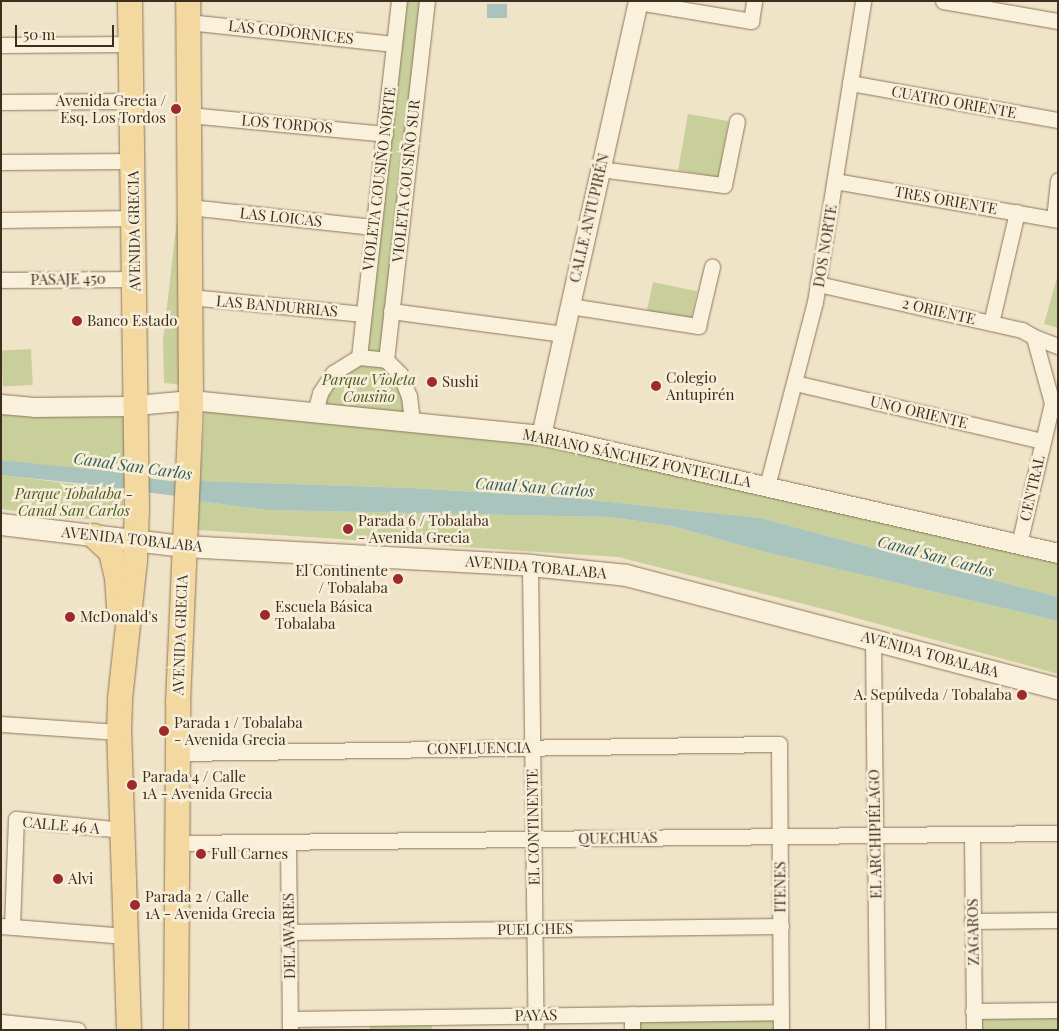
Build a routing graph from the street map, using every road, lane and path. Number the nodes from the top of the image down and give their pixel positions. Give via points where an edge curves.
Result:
1 (130, 1) edge
2 (399, 1) edge
3 (427, 1) edge
4 (754, 1) edge
5 (863, 1) edge
6 (943, 1) edge
7 (638, 2) edge
8 (188, 12) edge
9 (1058, 21) edge
10 (131, 44) junction
11 (394, 44) junction
12 (1, 45) edge
13 (850, 83) junction
14 (132, 101) junction
15 (1, 102) edge
16 (189, 115) junction
17 (737, 120) dead end
18 (1058, 120) edge
19 (384, 134) junction
20 (133, 161) junction
21 (1, 162) edge
22 (600, 169) junction
23 (1058, 180) edge
24 (835, 181) junction
25 (189, 207) junction
26 (1017, 212) junction
27 (133, 218) junction
28 (1056, 219) edge
29 (1, 220) edge
30 (373, 227) junction
31 (712, 267) dead end
32 (134, 278) junction
33 (1, 280) edge
34 (818, 284) junction
35 (190, 297) junction
36 (570, 306) junction
37 (391, 311) junction
38 (363, 314) junction
39 (991, 322) junction
40 (563, 334) junction
41 (1034, 337) junction
42 (1058, 346) edge
43 (359, 357) junction
44 (386, 360) junction
45 (795, 383) junction
46 (191, 400) junction
47 (1055, 400) edge
48 (1, 404) edge
49 (136, 405) junction
50 (315, 412) junction
51 (412, 422) junction
52 (540, 435) junction
53 (1043, 441) junction
54 (767, 486) junction
55 (1, 524) edge
56 (94, 536) junction
57 (136, 541) junction
58 (1019, 544) junction
59 (184, 546) junction
60 (1058, 553) edge
61 (530, 565) junction
62 (873, 639) junction
63 (1058, 688) edge
64 (120, 699) junction
65 (1, 724) edge
66 (119, 732) junction
67 (780, 744) joint
68 (532, 748) junction
69 (178, 753) junction
70 (122, 830) junction
71 (1058, 833) edge
72 (972, 834) junction
73 (875, 835) junction
74 (780, 836) junction
75 (534, 839) junction
76 (288, 842) junction
77 (178, 843) junction
78 (1058, 920) edge
79 (972, 921) junction
80 (780, 926) junction
81 (7, 927) edge
82 (535, 929) junction
83 (289, 932) junction
84 (126, 936) junction
85 (1058, 1010) edge
86 (973, 1011) junction
87 (781, 1012) junction
88 (632, 1014) junction
89 (440, 1023) edge
90 (536, 1023) edge
91 (290, 1024) edge
92 (7, 1025) edge
93 (78, 1030) edge
94 (129, 1030) edge
95 (176, 1030) edge
96 (632, 1030) edge
97 (781, 1030) edge
98 (877, 1030) edge
99 (974, 1030) edge

1 - 10 main road, AVENIDA GRECIA
2 - 11 street, VIOLETA COUSIÑO NORTE
3 - 37 street, VIOLETA COUSIÑO SUR
4 - 7 street via 750,21
5 - 13 street, DOS NORTE
6 - 9 street
7 - 22 street, CALLE ANTUPIRÉN
8 - 11 street, LAS CODORNICES
8 - 16 main road, AVENIDA GRECIA
10 - 12 street
10 - 14 main road, AVENIDA GRECIA
11 - 19 street, VIOLETA COUSIÑO NORTE
13 - 18 street, CUATRO ORIENTE
13 - 24 street, DOS NORTE
14 - 15 street
14 - 20 main road, AVENIDA GRECIA
16 - 19 street, LOS TORDOS
16 - 25 main road, AVENIDA GRECIA
17 - 22 street via 724,185
19 - 30 street, VIOLETA COUSIÑO NORTE
20 - 21 street
20 - 27 main road, AVENIDA GRECIA
22 - 36 street, CALLE ANTUPIRÉN
23 - 28 street
24 - 26 street, TRES ORIENTE
24 - 34 street, DOS NORTE
25 - 30 street, LAS LOICAS
25 - 35 main road, AVENIDA GRECIA
26 - 28 street, TRES ORIENTE
26 - 39 street
27 - 29 street
27 - 32 main road, AVENIDA GRECIA
30 - 38 street, VIOLETA COUSIÑO NORTE
31 - 36 street via 698,326
32 - 33 street, PASAJE 450
32 - 49 main road, AVENIDA GRECIA
34 - 39 street, 2 ORIENTE
34 - 45 street, DOS NORTE
35 - 38 street, LAS BANDURRIAS
35 - 46 main road, AVENIDA GRECIA
36 - 40 street, CALLE ANTUPIRÉN
37 - 40 street
37 - 44 street, VIOLETA COUSIÑO SUR
38 - 43 street, VIOLETA COUSIÑO NORTE
39 - 41 street, 2 ORIENTE via 1022,330
40 - 52 street, CALLE ANTUPIRÉN
41 - 42 street, 2 ORIENTE
41 - 47 street, CENTRAL
43 - 44 street
43 - 50 street via 333,373 320,393
44 - 51 street via 400,374 409,396
45 - 53 street, UNO ORIENTE
45 - 54 street, DOS NORTE
46 - 49 street, MARIANO SÁNCHEZ FONTECILLA
46 - 50 street, MARIANO SÁNCHEZ FONTECILLA
46 - 59 main road, AVENIDA GRECIA
47 - 53 street, CENTRAL
48 - 49 street, MARIANO SÁNCHEZ FONTECILLA via 50,407
49 - 57 main road, AVENIDA GRECIA
50 - 51 street, MARIANO SÁNCHEZ FONTECILLA
51 - 52 street, MARIANO SÁNCHEZ FONTECILLA
52 - 54 street, MARIANO SÁNCHEZ FONTECILLA
53 - 58 street, CENTRAL
54 - 58 street, MARIANO SÁNCHEZ FONTECILLA
55 - 56 main road, AVENIDA TOBALABA
56 - 57 main road, AVENIDA TOBALABA
56 - 64 main road via 111,552 117,578
57 - 59 main road, AVENIDA TOBALABA
57 - 64 main road, AVENIDA GRECIA
58 - 60 street, MARIANO SÁNCHEZ FONTECILLA
59 - 61 main road, AVENIDA TOBALABA
59 - 69 main road, AVENIDA GRECIA
61 - 62 main road, AVENIDA TOBALABA via 626,575
61 - 68 street, EL CONTINENTE
62 - 63 main road, AVENIDA TOBALABA
62 - 73 street, EL ARCHIPIÉLAGO
64 - 66 main road, AVENIDA GRECIA
65 - 66 street
66 - 70 main road, AVENIDA GRECIA
67 - 68 street, CONFLUENCIA
67 - 74 street, ITENES
68 - 69 street, CONFLUENCIA
68 - 75 street, EL CONTINENTE
69 - 77 main road, AVENIDA GRECIA
70 - 81 street, CALLE 46 A via 16,819
70 - 84 main road, AVENIDA GRECIA
71 - 72 street, QUECHUAS
72 - 73 street, QUECHUAS
72 - 79 street, ZAGAROS
73 - 74 street, QUECHUAS
73 - 98 street, EL ARCHIPIÉLAGO
74 - 75 street, QUECHUAS
74 - 80 street, ITENES
75 - 76 street, QUECHUAS
75 - 82 street, EL CONTINENTE
76 - 77 street, QUECHUAS
76 - 83 street, DELAWARES
77 - 95 main road, AVENIDA GRECIA
78 - 79 street
79 - 86 street, ZAGAROS
80 - 82 street, PUELCHES
80 - 87 street, ITENES
81 - 84 street
82 - 83 street, PUELCHES
82 - 90 street, EL CONTINENTE
83 - 91 street, DELAWARES
84 - 94 main road, AVENIDA GRECIA
85 - 86 street
86 - 99 street, ZAGAROS
87 - 88 street, PAYAS
87 - 97 street, ITENES
88 - 90 street, PAYAS
88 - 96 street
89 - 90 street, PAYAS
89 - 91 street, PAYAS
92 - 93 street

